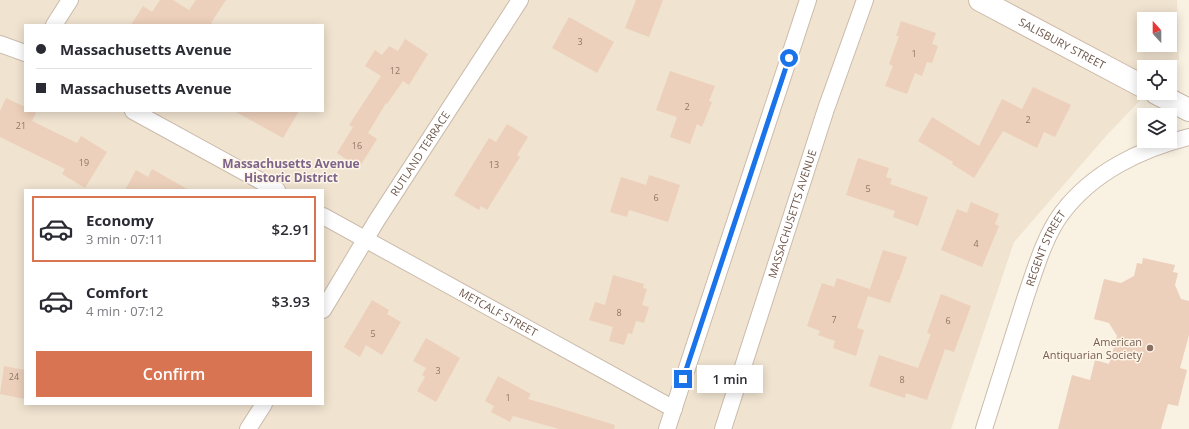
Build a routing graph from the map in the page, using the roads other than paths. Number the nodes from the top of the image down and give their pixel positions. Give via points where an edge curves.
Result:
1 (70, 0) edge
2 (520, 0) edge
3 (808, 0) edge
4 (865, 0) edge
5 (980, 0) edge
6 (55, 24) edge
7 (0, 44) edge
8 (24, 53) edge
9 (1137, 83) edge
10 (1170, 100) edge
11 (1189, 110) edge
12 (135, 112) edge
13 (1189, 137) edge
14 (275, 189) edge
15 (324, 217) edge
16 (366, 239) junction
17 (324, 308) edge
18 (263, 405) edge
19 (674, 409) junction
20 (248, 429) edge
21 (667, 429) edge
22 (723, 429) edge
23 (984, 429) edge

1 - 6 street
2 - 16 street, RUTLAND TERRACE
3 - 19 street
4 - 22 street, MASSACHUSETTS AVENUE via 826,109
5 - 9 main road, SALISBURY STREET
7 - 8 street
10 - 11 main road
12 - 14 street
13 - 23 street, REGENT STREET via 1149,149 1120,163 1091,184 1061,214 1049,236 1031,283
15 - 16 street, METCALF STREET
16 - 17 street, RUTLAND TERRACE
16 - 19 street, METCALF STREET
18 - 20 street
19 - 21 street

